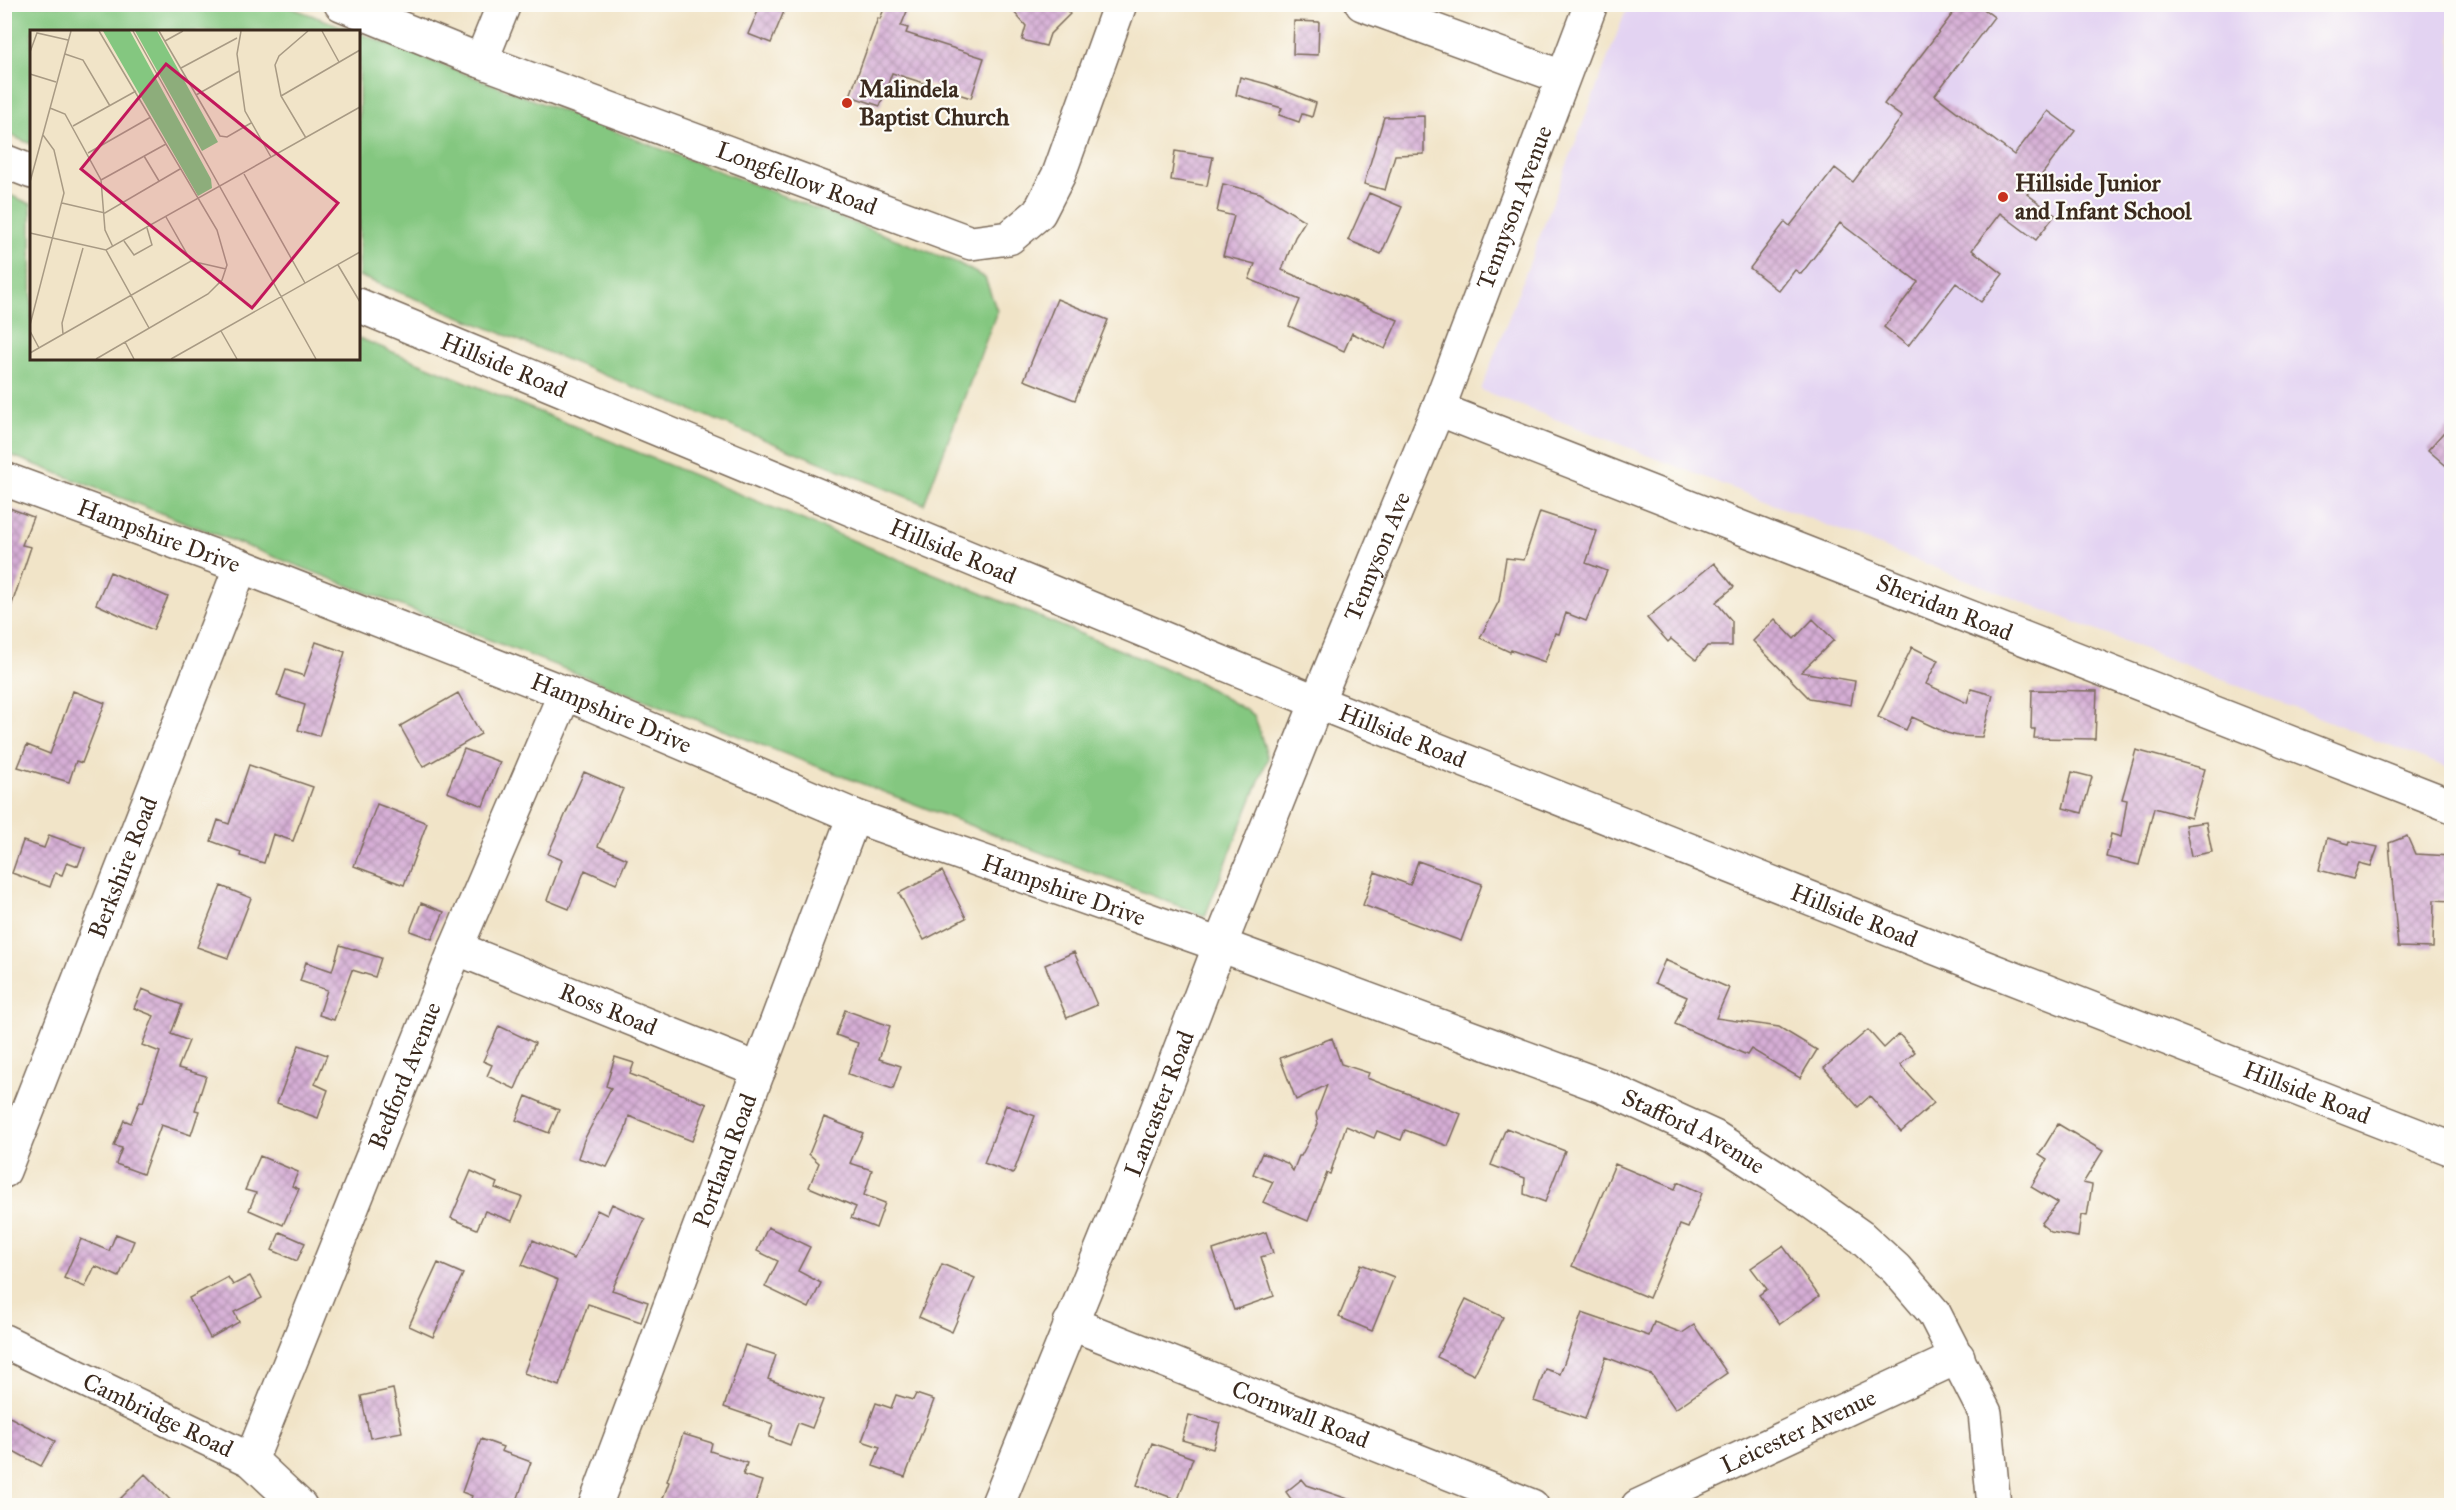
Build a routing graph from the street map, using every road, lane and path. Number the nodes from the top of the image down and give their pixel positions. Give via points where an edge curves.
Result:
1 (341, 4) edge
2 (504, 4) edge
3 (1120, 4) edge
4 (1362, 4) edge
5 (1591, 4) edge
6 (481, 61) junction
7 (1562, 77) junction
8 (4, 161) edge
9 (30, 171) edge
10 (360, 306) edge
11 (1438, 409) junction
12 (4, 479) edge
13 (241, 566) junction
14 (565, 693) junction
15 (1317, 702) junction
16 (2451, 806) edge
17 (854, 816) junction
18 (1220, 945) junction
19 (456, 948) junction
20 (759, 1070) junction
21 (2451, 1149) edge
22 (4, 1171) edge
23 (1070, 1323) junction
24 (4, 1341) edge
25 (1958, 1357) junction
26 (251, 1460) junction
27 (300, 1506) edge
28 (596, 1506) edge
29 (997, 1506) edge
30 (1532, 1506) edge
31 (1638, 1506) edge
32 (1994, 1506) edge

1 - 6 street, Longfellow Road
2 - 6 street
3 - 6 street, Longfellow Road via 1059,174 1039,213 1009,238 971,243
4 - 7 street
5 - 7 street, Tennyson Avenue
7 - 11 street, Tennyson Avenue
8 - 9 street
10 - 15 street, Hillside Road
11 - 15 street, Tennyson Ave
11 - 16 street, Sheridan Road
12 - 13 street, Hampshire Drive
13 - 14 street, Hampshire Drive
13 - 22 street, Berkshire Road
14 - 17 street, Hampshire Drive
14 - 19 street, Bedford Avenue
15 - 18 street, Lancaster Road
15 - 21 street, Hillside Road
17 - 18 street, Hampshire Drive
17 - 20 street, Portland Road
18 - 23 street, Lancaster Road
18 - 25 street, Stafford Avenue via 1602,1086 1714,1137 1842,1224 1896,1269 1934,1313
19 - 20 street, Ross Road
19 - 26 street, Bedford Avenue
20 - 28 street, Portland Road
23 - 29 street, Lancaster Road
23 - 30 street, Cornwall Road
24 - 26 street, Cambridge Road
25 - 31 street, Leicester Avenue
25 - 32 street, Stafford Avenue via 1985,1413
26 - 27 street, Cambridge Road

